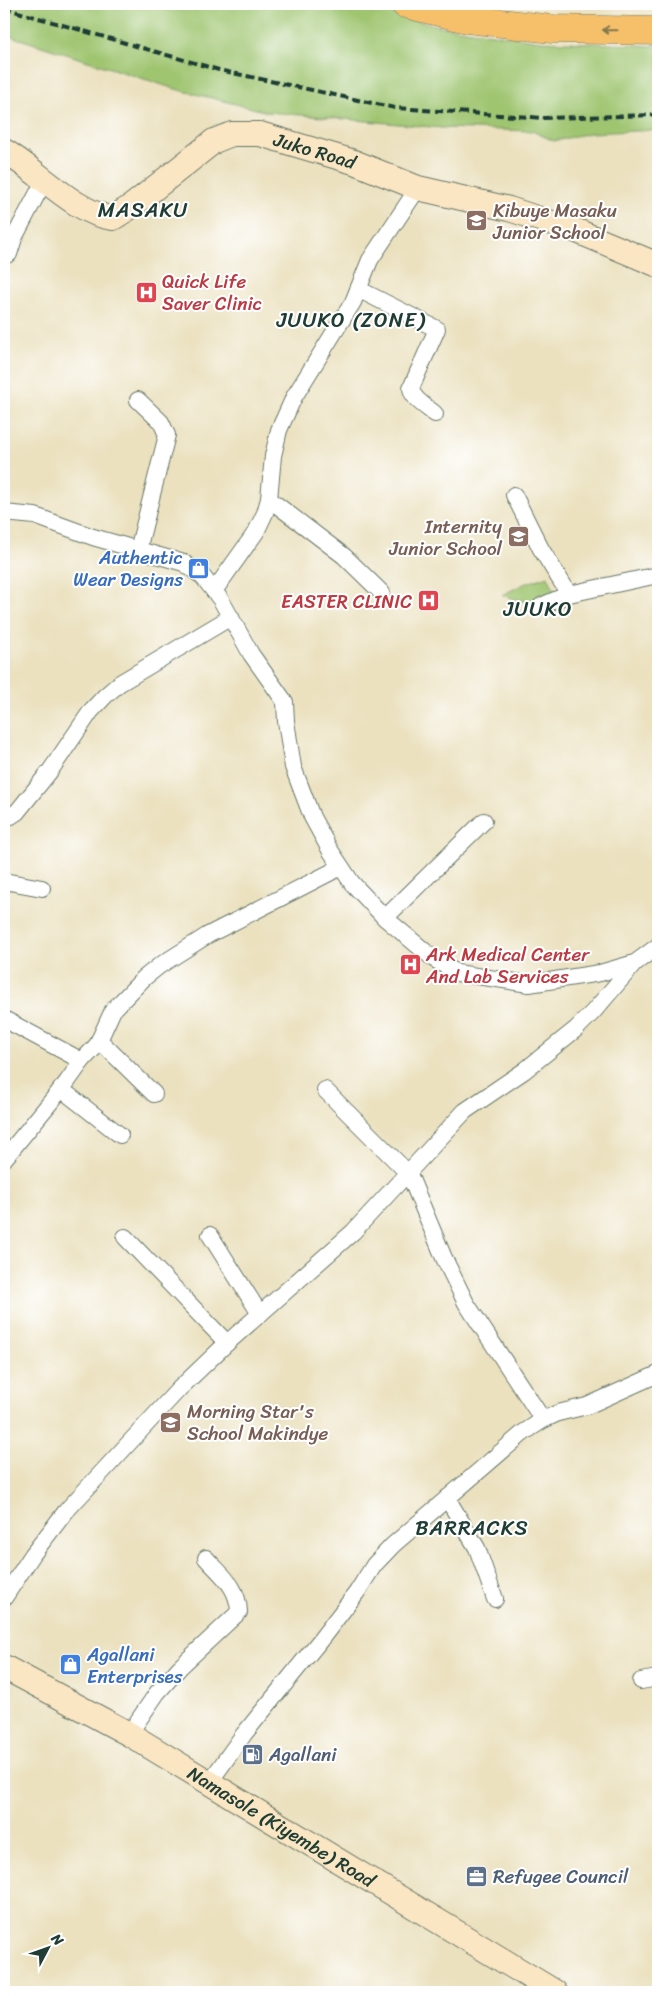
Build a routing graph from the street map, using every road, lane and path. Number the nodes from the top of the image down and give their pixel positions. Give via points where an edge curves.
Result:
1 (405, 4) edge
2 (658, 31) edge
3 (4, 151) edge
4 (44, 181) junction
5 (418, 188) junction
6 (9, 254) dead end
7 (658, 265) edge
8 (358, 289) junction
9 (138, 400) dead end
10 (435, 414) dead end
11 (514, 495) dead end
12 (269, 499) junction
13 (4, 513) edge
14 (138, 550) junction
15 (658, 575) edge
16 (214, 591) junction
17 (382, 593) dead end
18 (569, 594) junction
19 (542, 606) dead end
20 (231, 617) junction
21 (4, 814) edge
22 (484, 821) dead end
23 (342, 867) junction
24 (4, 880) edge
25 (42, 888) dead end
26 (385, 918) junction
27 (658, 946) edge
28 (635, 963) junction
29 (4, 1019) edge
30 (99, 1040) junction
31 (82, 1061) junction
32 (62, 1089) junction
33 (325, 1090) dead end
34 (154, 1094) dead end
35 (120, 1135) dead end
36 (4, 1159) edge
37 (409, 1174) junction
38 (210, 1235) dead end
39 (125, 1237) dead end
40 (260, 1314) junction
41 (227, 1343) junction
42 (658, 1374) edge
43 (542, 1420) junction
44 (448, 1498) junction
45 (206, 1558) dead end
46 (4, 1598) edge
47 (495, 1599) dead end
48 (4, 1667) edge
49 (658, 1678) edge
50 (641, 1681) dead end
51 (129, 1734) junction
52 (209, 1783) junction
53 (556, 1992) edge

2 -> 1 highway via 552,29 467,18
3 - 4 street, Juko Road
4 - 5 street, Juko Road via 94,214 113,218 214,141 232,134 260,134 354,162
4 - 6 street
5 - 7 street, Juko Road via 510,209 577,230
5 - 8 street via 370,260
8 - 10 street via 437,329 412,388 418,400
8 - 12 street via 294,397 279,430
9 - 14 street via 161,422 167,435
11 - 18 street via 541,549
12 - 16 street via 256,532
12 - 17 street via 344,556
13 - 14 street via 35,516
14 - 16 street via 184,563 204,577
15 - 18 street
16 - 20 street
18 - 19 street
20 - 21 street via 112,689 91,711 17,812 11,816
20 - 23 street via 251,654 285,702 290,752 299,786 312,817
22 - 26 street
23 - 26 street
23 - 30 street via 208,935 159,966 113,1010
24 - 25 street
26 - 28 street via 456,973 529,984 600,973
27 - 28 street
28 - 37 street via 576,1030 465,1112
29 - 31 street
30 - 31 street
30 - 34 street
31 - 32 street
32 - 35 street
32 - 36 street
33 - 37 street
37 - 40 street via 353,1232
37 - 43 street via 466,1303
38 - 40 street
39 - 41 street
40 - 41 street
41 - 46 street via 178,1388 66,1511
42 - 43 street via 612,1396
43 - 44 street
44 - 47 street via 477,1548
44 - 52 street via 374,1565 324,1636 244,1734
45 - 51 street via 234,1590 238,1612 157,1693
48 - 51 street, Namasole (Kiyembe) Road
49 - 50 street
51 - 52 street, Namasole (Kiyembe) Road
52 - 53 street, Namasole (Kiyembe) Road

